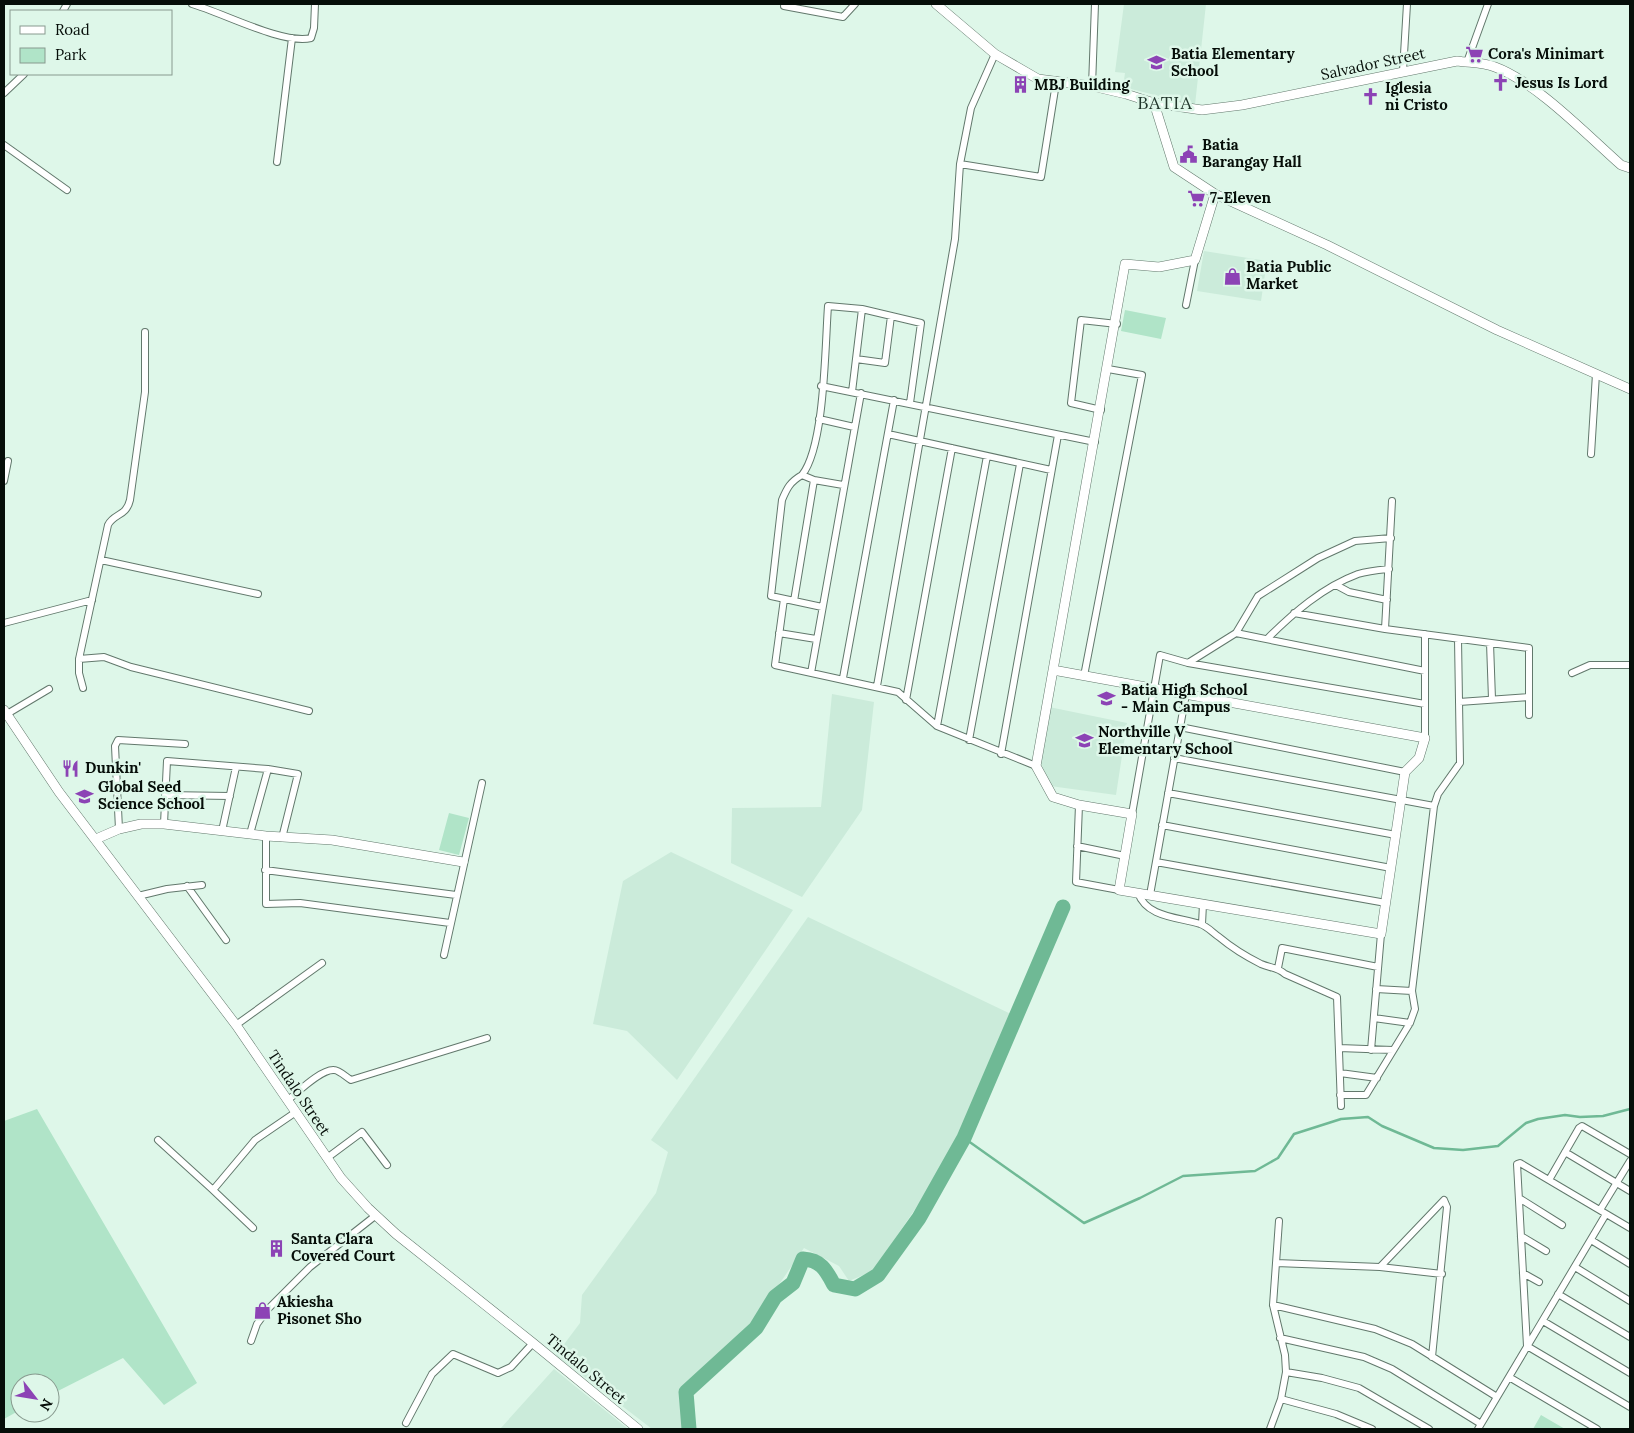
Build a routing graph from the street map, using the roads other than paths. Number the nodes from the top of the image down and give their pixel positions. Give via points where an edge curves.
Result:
1 (192, 4) edge
2 (315, 4) edge
3 (855, 4) edge
4 (936, 4) edge
5 (1096, 4) edge
6 (1407, 4) edge
7 (1488, 4) edge
8 (784, 6) dead end
9 (292, 38) junction
10 (995, 54) junction
11 (1467, 62) junction
12 (1403, 71) junction
13 (23, 75) edge
14 (1056, 83) junction
15 (1092, 86) junction
16 (4, 93) edge
17 (1154, 103) junction
18 (4, 145) edge
19 (277, 162) dead end
20 (960, 164) junction
21 (1630, 168) edge
22 (67, 190) dead end
23 (1216, 194) junction
24 (1195, 260) junction
25 (1186, 305) dead end
26 (862, 309) junction
27 (891, 316) junction
28 (1116, 324) junction
29 (145, 332) dead end
30 (856, 359) junction
31 (1108, 369) junction
32 (1596, 374) junction
33 (822, 386) junction
34 (1630, 389) edge
35 (852, 392) junction
36 (861, 393) junction
37 (894, 400) junction
38 (910, 404) junction
39 (927, 407) junction
40 (1101, 410) junction
41 (819, 419) junction
42 (854, 426) junction
43 (888, 434) junction
44 (1058, 435) junction
45 (921, 442) junction
46 (1095, 442) junction
47 (952, 448) junction
48 (1591, 454) dead end
49 (986, 456) junction
50 (8, 461) dead end
51 (1020, 464) junction
52 (1051, 470) junction
53 (802, 475) junction
54 (814, 480) junction
55 (4, 481) edge
56 (843, 485) junction
57 (1392, 502) dead end
58 (1391, 538) junction
59 (101, 560) junction
60 (1389, 569) junction
61 (1336, 585) junction
62 (258, 594) dead end
63 (784, 599) junction
64 (92, 600) junction
65 (1387, 600) junction
66 (794, 601) junction
67 (822, 607) junction
68 (1294, 612) junction
69 (4, 623) edge
70 (1385, 629) junction
71 (780, 633) junction
72 (1236, 633) junction
73 (1426, 634) junction
74 (1458, 638) junction
75 (816, 639) junction
76 (1267, 639) junction
77 (1490, 643) junction
78 (79, 659) junction
79 (1188, 662) junction
80 (1630, 665) edge
81 (1053, 670) junction
82 (1425, 672) junction
83 (810, 673) junction
84 (1572, 673) dead end
85 (1084, 676) junction
86 (843, 678) junction
87 (877, 686) junction
88 (84, 688) dead end
89 (49, 689) dead end
90 (1154, 689) junction
91 (1186, 694) junction
92 (1529, 697) junction
93 (906, 700) junction
94 (1492, 700) junction
95 (1459, 702) junction
96 (1425, 704) junction
97 (310, 711) dead end
98 (6, 712) edge
99 (1529, 715) dead end
100 (937, 726) junction
101 (1180, 727) junction
102 (1425, 738) junction
103 (969, 740) junction
104 (185, 744) dead end
105 (1001, 754) junction
106 (1174, 758) junction
107 (1036, 766) junction
108 (236, 767) junction
109 (268, 769) junction
110 (1405, 772) junction
111 (482, 783) dead end
112 (1168, 793) junction
113 (165, 795) junction
114 (230, 796) junction
115 (1401, 800) junction
116 (1079, 805) junction
117 (1434, 806) junction
118 (1132, 814) junction
119 (164, 824) junction
120 (1162, 825) junction
121 (120, 829) junction
122 (222, 831) junction
123 (250, 834) junction
124 (1396, 835) junction
125 (266, 836) junction
126 (282, 838) junction
127 (96, 839) junction
128 (1076, 846) junction
129 (1125, 856) junction
130 (463, 862) junction
131 (1156, 862) junction
132 (1391, 868) junction
133 (265, 870) junction
134 (202, 885) dead end
135 (187, 886) junction
136 (1119, 890) junction
137 (1138, 894) junction
138 (456, 895) junction
139 (1150, 895) junction
140 (138, 896) junction
141 (1386, 903) junction
142 (1203, 904) junction
143 (450, 923) junction
144 (1202, 924) junction
145 (1381, 934) junction
146 (226, 940) dead end
147 (444, 955) dead end
148 (322, 963) dead end
149 (1378, 967) junction
150 (1278, 968) junction
151 (1376, 989) junction
152 (1412, 991) junction
153 (1374, 1018) junction
154 (1410, 1023) junction
155 (236, 1025) junction
156 (487, 1038) dead end
157 (1339, 1048) junction
158 (1371, 1050) junction
159 (1393, 1050) junction
160 (1340, 1073) junction
161 (1377, 1078) junction
162 (1340, 1094) junction
163 (288, 1100) junction
164 (1341, 1106) dead end
165 (296, 1112) junction
166 (158, 1140) dead end
167 (1565, 1152) junction
168 (1630, 1154) edge
169 (327, 1158) junction
170 (1630, 1161) edge
171 (387, 1165) dead end
172 (1549, 1180) junction
173 (1617, 1183) junction
174 (213, 1190) junction
175 (1630, 1191) edge
176 (1519, 1198) junction
177 (1603, 1212) junction
178 (375, 1216) junction
179 (1279, 1221) dead end
180 (1562, 1225) dead end
181 (253, 1228) dead end
182 (1630, 1228) edge
183 (1521, 1236) junction
184 (1591, 1240) junction
185 (1546, 1251) dead end
186 (1276, 1263) junction
187 (1630, 1264) edge
188 (1380, 1267) junction
189 (1575, 1267) junction
190 (1523, 1273) junction
191 (1442, 1274) junction
192 (1539, 1282) dead end
193 (1558, 1294) junction
194 (1630, 1300) edge
195 (1273, 1305) junction
196 (1543, 1321) junction
197 (1630, 1337) edge
198 (1280, 1338) junction
199 (251, 1341) dead end
200 (534, 1343) junction
201 (1527, 1346) junction
202 (1432, 1356) junction
203 (1286, 1372) junction
204 (1630, 1373) edge
205 (1509, 1377) junction
206 (1497, 1397) junction
207 (1281, 1399) junction
208 (1630, 1408) edge
209 (406, 1423) dead end
210 (1480, 1427) edge
211 (638, 1429) edge
212 (1270, 1429) edge
213 (1372, 1429) edge
214 (1429, 1429) edge
215 (1597, 1429) edge

1 - 9 street
2 - 9 street via 311,38
3 - 8 street via 843,17
4 - 10 street, Salvador Street
5 - 15 street
6 - 12 street
7 - 11 street
9 - 19 street
10 - 14 street, Salvador Street via 1038,79
10 - 20 street via 971,108
11 - 12 street, Salvador Street
11 - 21 street, Salvador Street via 1498,68 1531,88 1621,165
12 - 17 street, Salvador Street via 1222,108 1202,110
13 - 16 street
14 - 15 street, Salvador Street
14 - 20 street via 1042,177
15 - 17 street, Salvador Street
17 - 23 street via 1174,167
18 - 22 street
20 - 39 street via 955,239
23 - 24 street
23 - 32 street via 1497,330
24 - 25 street
24 - 28 street via 1159,267 1126,264
26 - 27 street
26 - 30 street
26 - 33 street via 828,306
27 - 30 street via 885,364
27 - 38 street via 921,323
28 - 31 street
28 - 40 street via 1081,320 1071,403
29 - 59 street via 145,392 129,506 110,521
30 - 35 street
31 - 40 street
31 - 85 street via 1142,375
32 - 34 street
32 - 48 street
33 - 35 street
33 - 41 street
35 - 36 street
36 - 37 street
36 - 42 street
37 - 38 street
37 - 43 street
38 - 39 street
39 - 44 street
39 - 45 street
40 - 46 street
41 - 42 street
41 - 53 street via 810,465
42 - 56 street
43 - 45 street
43 - 86 street
44 - 46 street
44 - 52 street
45 - 47 street
45 - 87 street
46 - 81 street
47 - 49 street
47 - 93 street
49 - 51 street
49 - 100 street
50 - 55 street
51 - 52 street
51 - 103 street
52 - 105 street
53 - 54 street
53 - 63 street via 787,487 782,500 771,596
54 - 56 street
54 - 66 street
56 - 67 street
57 - 58 street
58 - 60 street
58 - 72 street via 1355,540 1318,558 1258,596
59 - 62 street
59 - 64 street
60 - 61 street via 1359,574
60 - 65 street
61 - 65 street via 1350,592
61 - 68 street
63 - 66 street
63 - 71 street
64 - 69 street
64 - 78 street
65 - 70 street
66 - 67 street
67 - 75 street
68 - 70 street
68 - 76 street
70 - 73 street
71 - 75 street
71 - 83 street via 775,665
72 - 76 street
72 - 79 street
73 - 74 street
73 - 82 street
74 - 77 street
74 - 95 street
75 - 83 street
76 - 82 street
77 - 92 street via 1529,648
77 - 94 street
78 - 88 street
78 - 97 street via 109,658 131,667
79 - 90 street via 1160,655
79 - 96 street
80 - 84 street via 1590,665
81 - 85 street
81 - 107 street
82 - 96 street
83 - 86 street
85 - 90 street
86 - 87 street
87 - 93 street via 898,692
89 - 98 street
90 - 91 street
90 - 118 street
91 - 101 street
91 - 102 street
92 - 94 street
92 - 99 street
93 - 100 street
94 - 95 street
95 - 117 street via 1460,763 1438,794
96 - 102 street
98 - 127 street, Tindalo Street via 59,792
100 - 103 street
101 - 106 street
101 - 110 street
102 - 110 street via 1419,758
103 - 105 street
104 - 121 street via 118,740 115,746
105 - 107 street
106 - 112 street
106 - 115 street
107 - 116 street via 1053,798
108 - 109 street
108 - 113 street via 167,762
108 - 114 street
109 - 123 street
109 - 126 street via 298,774
110 - 115 street
111 - 130 street
112 - 120 street
112 - 124 street
113 - 114 street
113 - 119 street
114 - 122 street
115 - 117 street
115 - 124 street
116 - 118 street
116 - 128 street
117 - 152 street
118 - 129 street
119 - 121 street via 141,824
119 - 122 street
120 - 131 street
120 - 132 street
121 - 127 street
122 - 123 street
123 - 125 street
124 - 132 street
125 - 126 street
125 - 133 street
126 - 130 street via 340,841
127 - 140 street, Tindalo Street
128 - 129 street
128 - 136 street via 1076,882
129 - 136 street
130 - 138 street
131 - 139 street
131 - 141 street
132 - 141 street
133 - 138 street
133 - 143 street via 266,904 300,903
134 - 135 street
135 - 140 street
135 - 146 street
136 - 137 street
137 - 139 street
137 - 144 street via 1150,909 1178,920
138 - 143 street
139 - 142 street
140 - 155 street, Tindalo Street
141 - 145 street
142 - 144 street
142 - 145 street
143 - 147 street
144 - 150 street via 1263,965
145 - 149 street
148 - 155 street
149 - 150 street via 1282,948
149 - 151 street
150 - 157 street via 1338,997
151 - 152 street
151 - 153 street
152 - 154 street via 1415,1009
153 - 154 street
153 - 158 street
154 - 159 street
155 - 163 street, Tindalo Street
156 - 163 street via 350,1080 332,1069 309,1082
157 - 158 street
157 - 160 street
158 - 159 street
159 - 161 street
160 - 161 street
160 - 162 street
161 - 162 street via 1366,1095
162 - 164 street
163 - 165 street, Tindalo Street
165 - 169 street, Tindalo Street
165 - 174 street via 255,1140
166 - 174 street
167 - 168 street via 1582,1126
167 - 172 street
167 - 173 street
169 - 171 street via 362,1132
169 - 178 street, Tindalo Street
170 - 173 street
172 - 176 street via 1518,1163
172 - 177 street
173 - 175 street
173 - 177 street
174 - 181 street
176 - 180 street
176 - 183 street
177 - 182 street
177 - 184 street
178 - 199 street via 296,1281 257,1324
178 - 200 street, Tindalo Street
179 - 186 street
183 - 185 street
183 - 190 street
184 - 187 street
184 - 189 street
186 - 188 street
186 - 195 street
188 - 191 street
188 - 191 street via 1444,1200 1447,1207
189 - 193 street
189 - 194 street
190 - 192 street
190 - 201 street
191 - 202 street
193 - 196 street
193 - 197 street
195 - 198 street
195 - 202 street via 1375,1329
196 - 201 street
196 - 204 street
198 - 203 street
198 - 210 street via 1364,1357 1392,1369
200 - 209 street via 511,1367 498,1373 454,1354 432,1374
200 - 211 street, Tindalo Street
201 - 205 street
201 - 208 street
202 - 206 street
203 - 207 street
203 - 214 street via 1359,1388
205 - 206 street
205 - 215 street
206 - 210 street
207 - 212 street
207 - 213 street via 1336,1414

